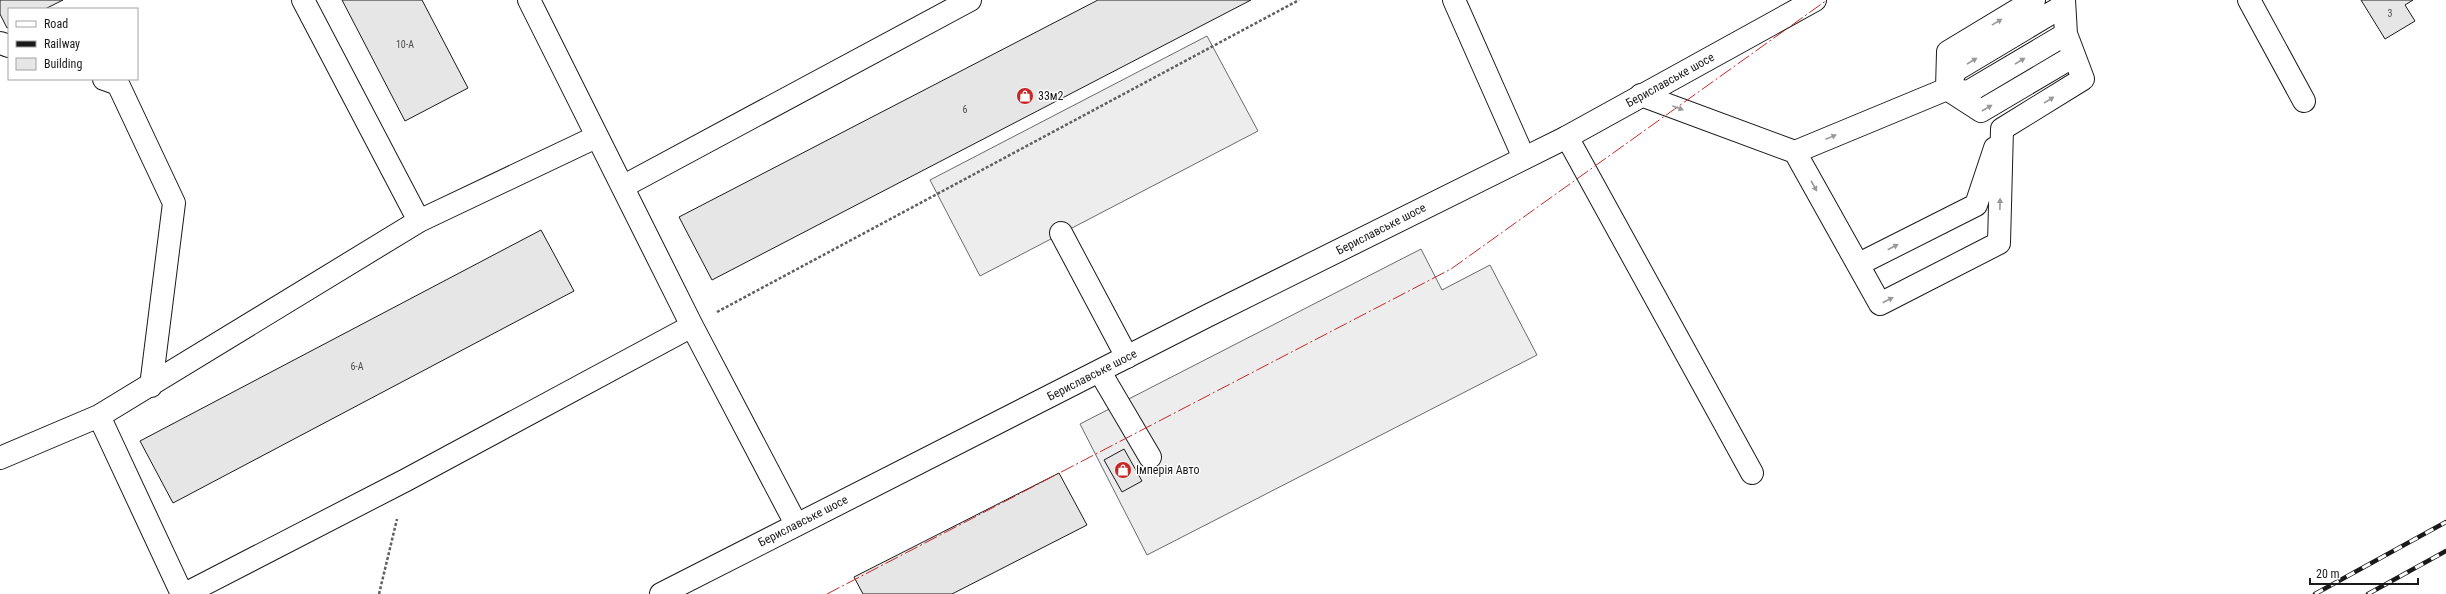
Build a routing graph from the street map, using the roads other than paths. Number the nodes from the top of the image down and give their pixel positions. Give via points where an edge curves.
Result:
1 (303, 0) edge
2 (529, 0) edge
3 (970, 0) edge
4 (1454, 0) edge
5 (1815, 0) edge
6 (2034, 0) edge
7 (2249, 0) edge
8 (2063, 3) edge
9 (2066, 34) junction
10 (2074, 56) junction
11 (107, 80) edge
12 (1947, 89) junction
13 (1641, 95) junction
14 (2304, 101) dead end
15 (2002, 129) junction
16 (596, 136) junction
17 (1567, 137) junction
18 (1795, 152) junction
19 (1524, 158) junction
20 (624, 186) junction
21 (419, 221) junction
22 (1062, 233) dead end
23 (1859, 264) junction
24 (692, 326) junction
25 (1127, 357) junction
26 (1100, 372) junction
27 (151, 386) junction
28 (99, 416) junction
29 (1150, 457) dead end
30 (0, 458) edge
31 (1752, 473) dead end
32 (796, 524) junction
33 (183, 594) edge
34 (661, 594) edge

1 - 21 street
2 - 16 street
3 - 20 street
4 - 19 street
5 - 13 street, Бериславське шосе
12 -> 6 street via 1948,52
7 - 14 street
8 - 9 street
12 -> 8 street via 1956,70
9 - 10 street
12 -> 9 street via 1968,92
12 -> 10 street via 1981,111
15 -> 10 street via 2083,79
11 - 27 street via 118,84 174,203
18 -> 12 street
13 - 17 street, Бериславське шосе
13 -> 18 street
23 -> 15 street via 1976,205
23 -> 15 street via 1880,304 2000,243
16 - 20 street
16 - 21 street
17 - 19 street, Бериславське шосе
17 - 31 street
18 -> 23 street
19 - 25 street, Бериславське шосе
20 - 24 street
21 - 27 street
22 - 25 street
24 - 32 street
24 - 33 street via 406,480
25 - 26 street, Бериславське шосе
26 - 29 street
26 - 32 street, Бериславське шосе
27 - 28 street
28 - 30 street
28 - 33 street
32 - 34 street, Бериславське шосе

